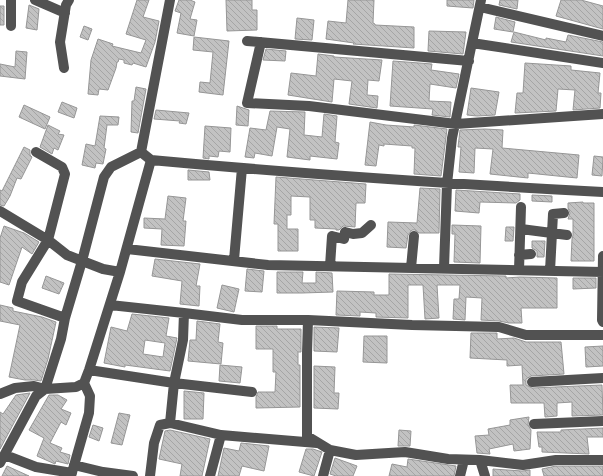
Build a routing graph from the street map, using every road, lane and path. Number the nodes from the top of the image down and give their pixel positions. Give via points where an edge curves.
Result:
1 (11, 0) edge
2 (35, 0) edge
3 (69, 0) edge
4 (170, 0) edge
5 (481, 4) edge
6 (65, 13) junction
7 (11, 26) dead end
8 (603, 36) edge
9 (248, 41) dead end
10 (261, 42) junction
11 (472, 43) junction
12 (469, 61) junction
13 (603, 63) edge
14 (64, 68) dead end
15 (603, 114) edge
16 (456, 124) junction
17 (36, 152) dead end
18 (141, 152) junction
19 (151, 160) junction
20 (242, 168) junction
21 (447, 184) junction
22 (603, 192) edge
23 (522, 207) dead end
24 (564, 213) dead end
25 (1, 215) edge
26 (371, 224) dead end
27 (521, 229) junction
28 (552, 232) junction
29 (568, 235) dead end
30 (414, 236) dead end
31 (48, 240) junction
32 (127, 249) junction
33 (531, 254) dead end
34 (519, 255) junction
35 (603, 256) edge
36 (234, 260) junction
37 (82, 261) junction
38 (330, 266) junction
39 (411, 268) junction
40 (444, 268) junction
41 (519, 270) junction
42 (550, 271) junction
43 (120, 272) junction
44 (602, 272) edge
45 (110, 305) junction
46 (184, 313) junction
47 (65, 318) junction
48 (308, 320) junction
49 (603, 320) edge
50 (603, 335) edge
51 (90, 370) junction
52 (603, 378) edge
53 (532, 382) dead end
54 (174, 383) junction
55 (84, 384) junction
56 (45, 389) junction
57 (252, 392) dead end
58 (0, 394) edge
59 (603, 421) edge
60 (170, 423) junction
61 (534, 424) dead end
62 (221, 435) junction
63 (319, 443) junction
64 (330, 450) junction
65 (3, 459) edge
66 (464, 460) junction
67 (480, 460) junction
68 (603, 460) edge
69 (72, 471) edge
70 (133, 476) edge
71 (150, 476) edge
72 (210, 476) edge
73 (324, 476) edge
74 (460, 476) edge
75 (486, 476) edge

1 - 7 street
2 - 6 street
3 - 6 street
4 - 18 street
5 - 8 street
5 - 11 street
6 - 14 street via 60,42
9 - 10 street
10 - 12 street
10 - 16 street via 248,103 309,106
11 - 12 street
11 - 13 street
12 - 16 street
15 - 16 street
16 - 21 street
17 - 31 street via 62,167 66,174
18 - 19 street
18 - 37 street via 112,167 104,177
19 - 20 street
19 - 32 street
20 - 21 street
20 - 36 street
21 - 22 street
21 - 40 street
23 - 27 street
24 - 28 street via 553,214
25 - 31 street
26 - 38 street via 362,233 345,232 344,239 332,236
27 - 28 street
27 - 34 street
28 - 29 street
28 - 42 street
30 - 39 street
31 - 37 street via 67,255
31 - 47 street via 22,282 17,300
32 - 36 street
32 - 43 street
33 - 34 street
34 - 41 street
35 - 44 street
36 - 38 street via 268,265
37 - 43 street
37 - 47 street
38 - 39 street
39 - 40 street
40 - 41 street
41 - 42 street
42 - 44 street
43 - 45 street
44 - 49 street
45 - 46 street
45 - 51 street
46 - 48 street via 242,320
46 - 54 street via 183,340
47 - 56 street
48 - 50 street via 500,327 526,335
48 - 63 street via 307,436
51 - 54 street
51 - 55 street
52 - 53 street
54 - 57 street
54 - 60 street
55 - 56 street via 76,388
55 - 69 street via 90,396 88,413
56 - 58 street via 34,386 15,388
56 - 65 street via 36,396
59 - 61 street
60 - 62 street
60 - 71 street via 160,425 154,443
62 - 63 street
62 - 72 street
63 - 64 street
64 - 66 street via 356,455 405,452
64 - 73 street
65 - 69 street via 36,467
66 - 67 street
66 - 74 street
67 - 68 street via 523,466 556,460
67 - 75 street
69 - 70 street

